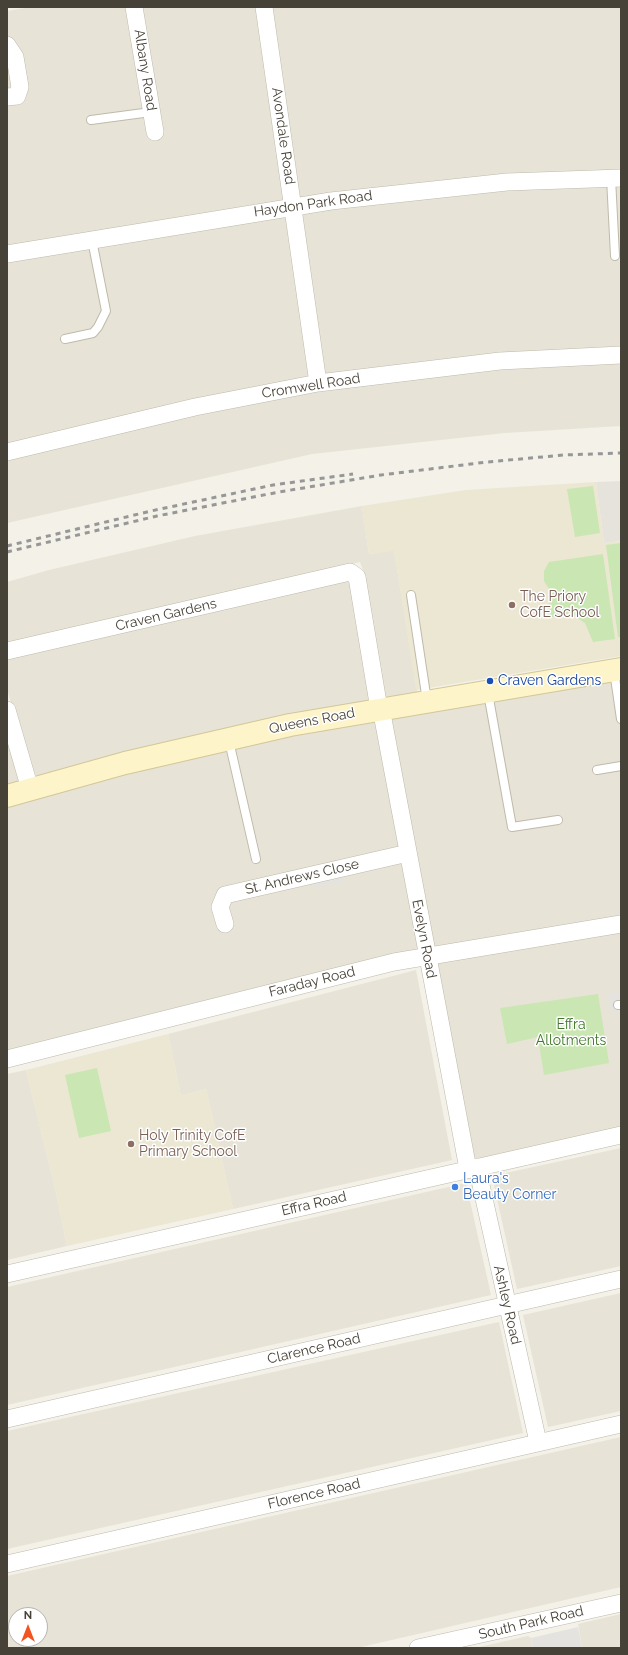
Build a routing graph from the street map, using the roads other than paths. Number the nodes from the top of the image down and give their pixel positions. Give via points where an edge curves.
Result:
1 (134, 7) edge
2 (264, 7) edge
3 (9, 47) edge
4 (7, 97) edge
5 (151, 112) junction
6 (90, 120) dead end
7 (155, 132) dead end
8 (616, 178) edge
9 (293, 206) junction
10 (92, 240) junction
11 (7, 254) edge
12 (615, 256) dead end
13 (65, 339) dead end
14 (621, 356) edge
15 (318, 384) junction
16 (7, 452) edge
17 (411, 595) dead end
18 (7, 651) edge
19 (617, 669) edge
20 (487, 691) junction
21 (427, 701) junction
22 (379, 709) junction
23 (7, 710) edge
24 (621, 719) edge
25 (228, 738) junction
26 (621, 766) edge
27 (597, 770) dead end
28 (30, 789) junction
29 (7, 796) edge
30 (558, 820) dead end
31 (408, 853) junction
32 (256, 859) dead end
33 (225, 924) dead end
34 (621, 924) edge
35 (427, 955) junction
36 (7, 1059) edge
37 (621, 1135) edge
38 (472, 1168) junction
39 (7, 1274) edge
40 (621, 1279) edge
41 (508, 1306) junction
42 (7, 1419) edge
43 (621, 1424) edge
44 (538, 1442) junction
45 (7, 1564) edge
46 (621, 1603) edge
47 (418, 1648) edge

1 - 5 street, Albany Road
2 - 9 street, Avondale Road
3 - 4 street via 15,57 20,87 17,96
5 - 6 lane
5 - 7 street, Albany Road
8 - 9 street, Haydon Park Road via 508,182
8 - 12 lane
9 - 10 street, Haydon Park Road
9 - 15 street, Avondale Road
10 - 11 street, Haydon Park Road
10 - 13 lane via 106,311 93,333
14 - 15 street, Cromwell Road via 500,361
15 - 16 street, Cromwell Road via 195,407
17 - 21 lane
18 - 22 street, Craven Gardens via 350,572 359,580
19 - 20 street, Queens Road
19 - 24 lane
20 - 21 street, Queens Road
20 - 30 lane via 512,827
21 - 22 street, Queens Road
22 - 25 street, Queens Road
22 - 31 street, Evelyn Road
23 - 28 street
25 - 28 street, Queens Road
25 - 32 lane
26 - 27 lane
28 - 29 street, Queens Road
31 - 33 street, St. Andrews Close via 225,895 220,907
31 - 35 street, Evelyn Road
34 - 35 street, Faraday Road
35 - 36 street, Faraday Road
35 - 38 street, Evelyn Road
37 - 38 street, Effra Road
38 - 39 street, Effra Road
38 - 41 street, Ashley Road
40 - 41 street, Clarence Road
41 - 42 street, Clarence Road
41 - 44 street, Ashley Road
43 - 44 street, Florence Road
44 - 45 street, Florence Road
46 - 47 street, South Park Road

